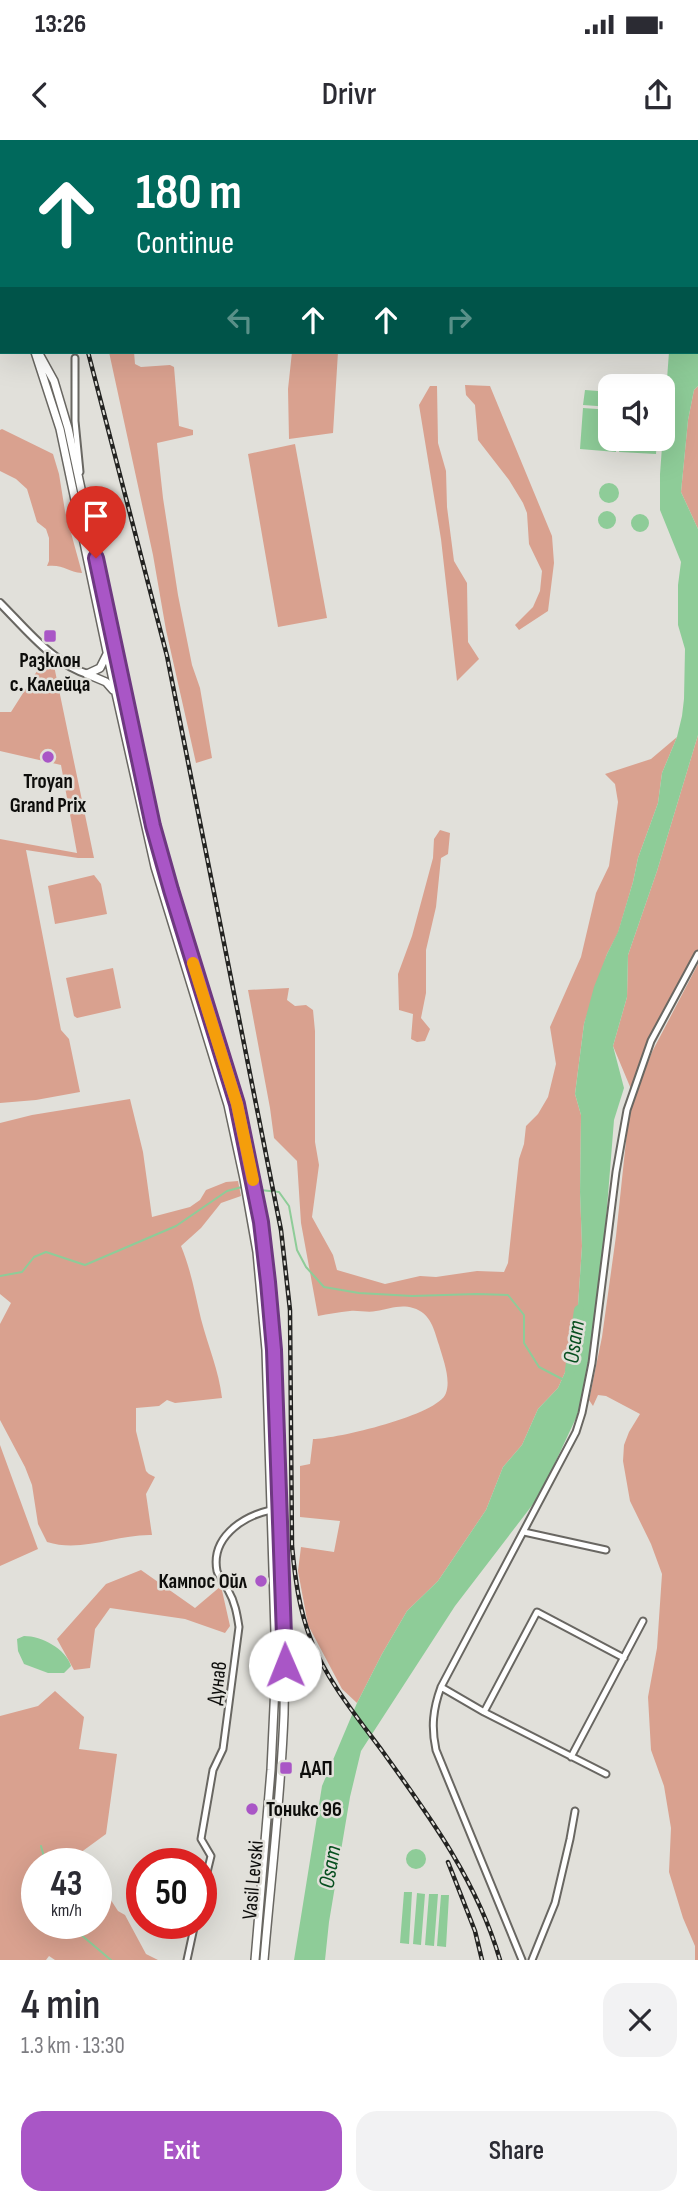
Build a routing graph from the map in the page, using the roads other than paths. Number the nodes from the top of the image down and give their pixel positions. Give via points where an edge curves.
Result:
1 (37, 354) edge
2 (37, 354) edge
3 (75, 358) dead end
4 (82, 493) junction
5 (0, 603) edge
6 (107, 653) junction
7 (87, 674) junction
8 (113, 680) junction
9 (122, 682) junction
10 (116, 694) junction
11 (698, 954) edge
12 (276, 1509) junction
13 (524, 1532) junction
14 (606, 1550) dead end
15 (643, 1620) dead end
16 (624, 1658) junction
17 (441, 1687) junction
18 (484, 1712) junction
19 (571, 1756) junction
20 (606, 1774) dead end
21 (575, 1811) dead end
22 (206, 1848) edge
23 (192, 1939) edge
24 (187, 1960) edge
25 (255, 1960) edge
26 (264, 1960) edge
27 (522, 1960) edge
28 (532, 1960) edge

1 - 4 main road via 62,404
2 - 6 main road via 60,429
3 - 4 street
4 - 9 main road
5 - 7 street via 53,655
6 - 7 main road via 100,668
6 - 8 main road
7 - 8 street
7 - 10 main road via 106,682
8 - 9 street
8 - 10 main road
9 - 12 main road via 163,865 228,1073 253,1178 274,1350
10 - 12 main road via 155,867 220,1075 248,1200 260,1282
11 - 13 street via 651,1041 627,1110 582,1413
12 - 22 street, Дунав via 241,1521 219,1546 217,1572 237,1610 239,1627 223,1749 213,1770 201,1839
12 - 25 main road, Vasil Levski via 275,1715
12 - 26 main road, Vasil Levski via 284,1717
13 - 14 street
13 - 17 street
15 - 16 street
16 - 18 street via 537,1612
16 - 19 street
17 - 18 street
17 - 27 street via 432,1729 436,1750
18 - 19 street
19 - 20 street
21 - 28 street via 555,1903
23 - 24 street

